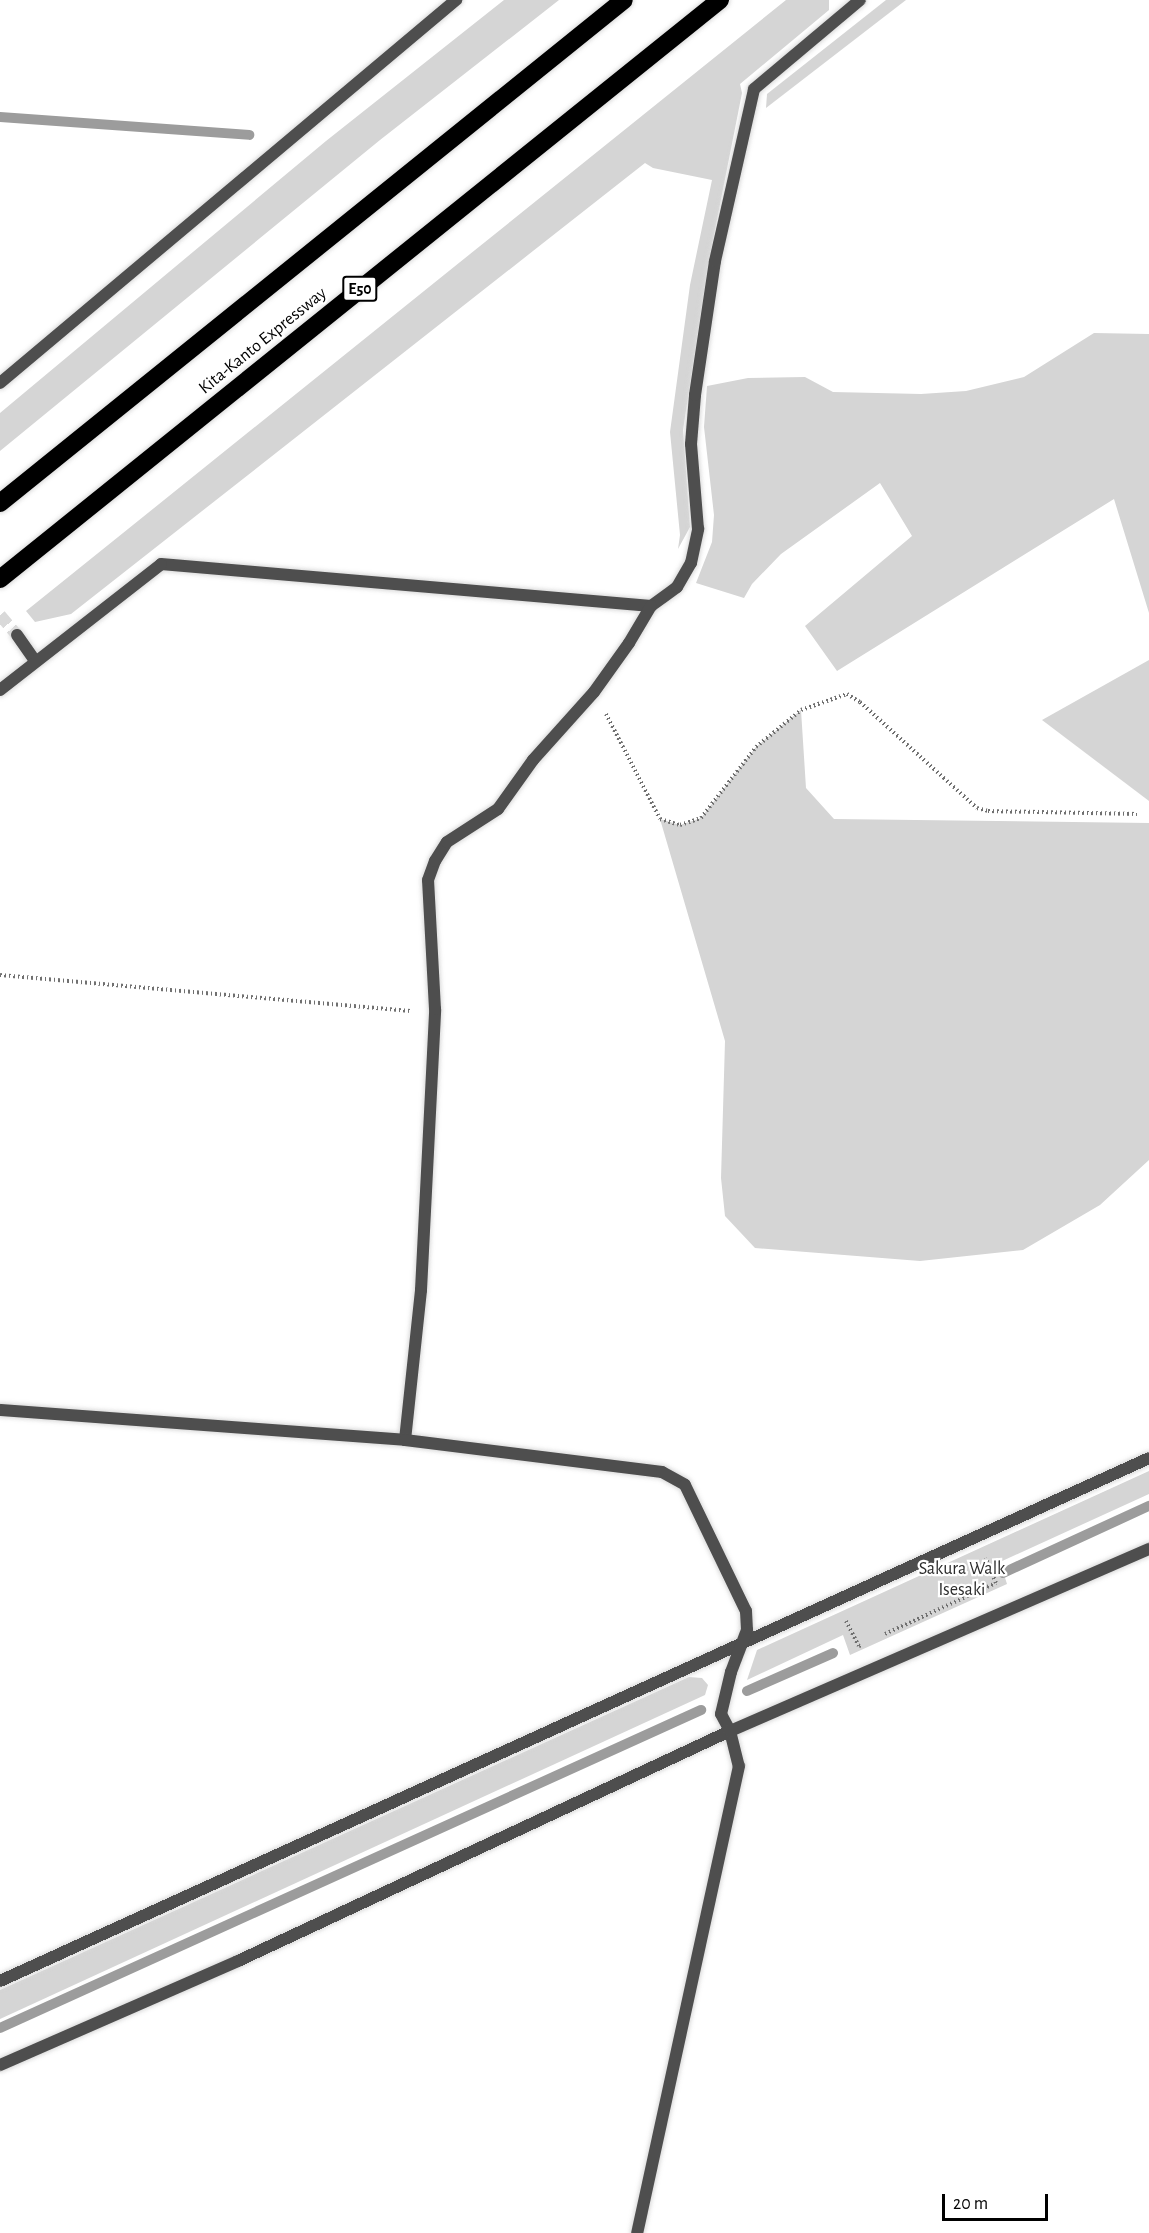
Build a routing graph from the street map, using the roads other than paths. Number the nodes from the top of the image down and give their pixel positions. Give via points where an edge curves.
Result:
1 (456, 0) edge
2 (624, 0) edge
3 (720, 0) edge
4 (858, 0) edge
5 (0, 383) edge
6 (0, 503) edge
7 (0, 579) edge
8 (651, 606) junction
9 (17, 635) tunnel mouth
10 (36, 660) junction
11 (0, 690) edge
12 (0, 1410) edge
13 (405, 1440) junction
14 (1149, 1458) edge
15 (1149, 1549) edge
16 (743, 1643) junction
17 (730, 1731) junction
18 (0, 1981) edge
19 (0, 2065) edge
20 (637, 2233) edge

1 - 5 street
2 - 6 highway
3 - 7 highway, Kita-Kanto Expressway / E50
4 - 8 street via 754,89 715,261 695,395 691,444 698,530 691,563 677,587
8 - 10 street via 161,564
8 - 13 street via 594,692 533,760 498,809 447,842 428,880 434,1017 421,1290
9 - 10 street
10 - 11 street
12 - 13 street
13 - 16 street via 662,1472 685,1485 746,1611
14 - 16 street
15 - 17 street
16 - 17 street via 731,1671 721,1714
16 - 18 street
17 - 19 street via 247,1957
17 - 20 street via 738,1774

